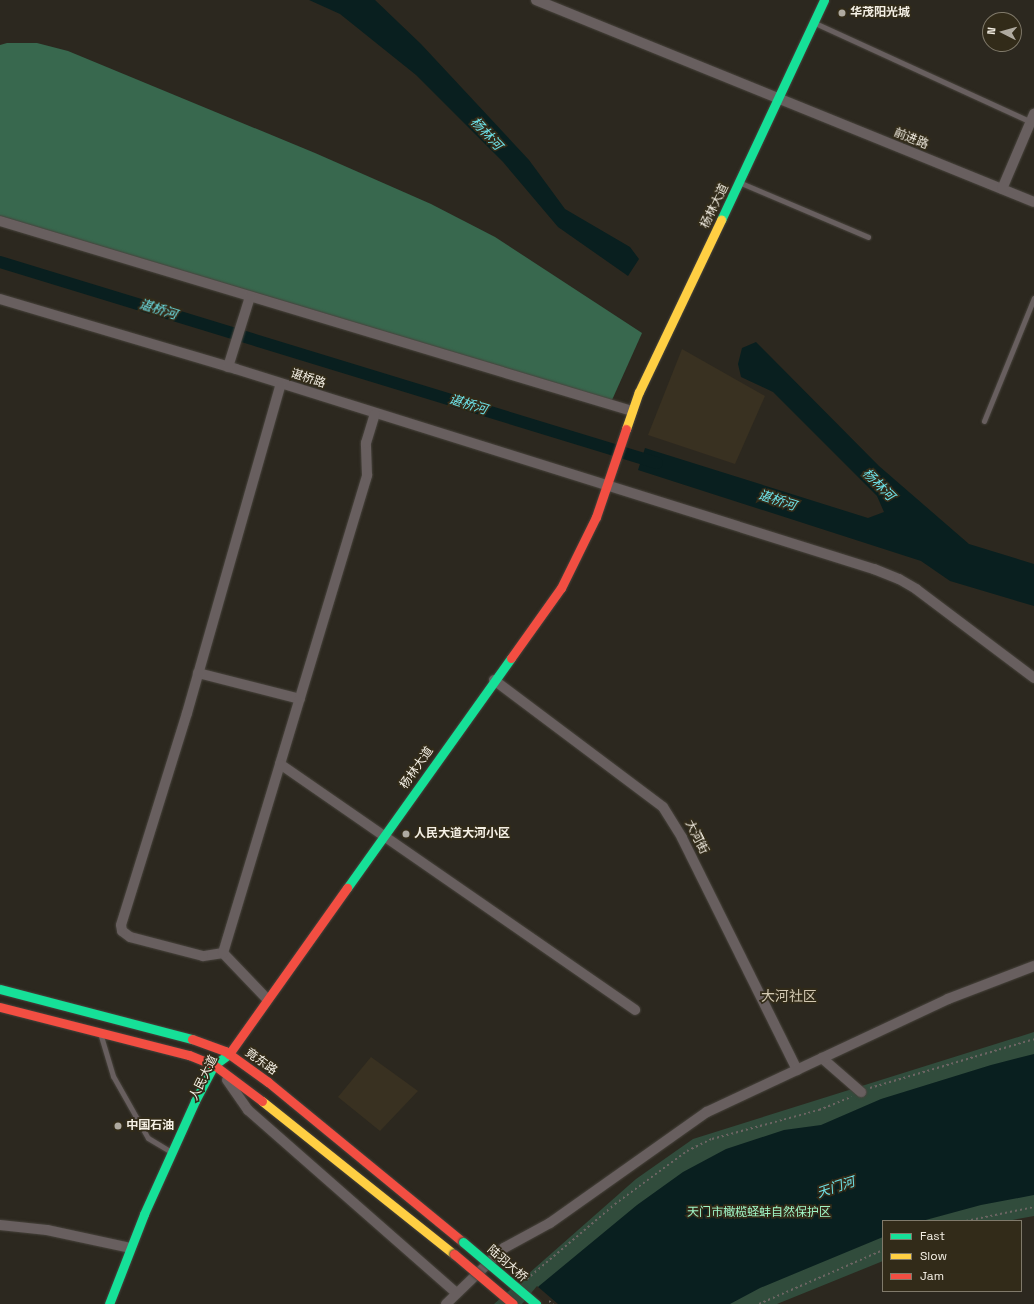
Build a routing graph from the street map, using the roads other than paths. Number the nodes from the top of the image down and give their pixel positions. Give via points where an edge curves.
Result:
1 (536, 0) edge
2 (824, 0) edge
3 (814, 23) junction
4 (779, 100) junction
5 (1033, 120) edge
6 (740, 182) junction
7 (1002, 189) junction
8 (1034, 202) edge
9 (0, 221) edge
10 (868, 237) dead end
11 (250, 297) junction
12 (1034, 298) edge
13 (0, 299) edge
14 (228, 367) junction
15 (281, 384) junction
16 (632, 410) junction
17 (375, 414) junction
18 (984, 421) dead end
19 (607, 486) junction
20 (198, 673) junction
21 (1034, 678) edge
22 (494, 680) junction
23 (300, 698) junction
24 (280, 764) junction
25 (384, 835) junction
26 (223, 953) junction
27 (1033, 968) edge
28 (0, 989) edge
29 (267, 999) junction
30 (0, 1007) edge
31 (635, 1010) dead end
32 (100, 1032) junction
33 (229, 1054) junction
34 (822, 1058) junction
35 (217, 1068) junction
36 (797, 1070) junction
37 (861, 1092) road end
38 (172, 1152) junction
39 (0, 1225) edge
40 (463, 1242) joint
41 (130, 1248) junction
42 (456, 1293) junction
43 (109, 1304) edge
44 (118, 1304) edge
45 (446, 1304) edge
46 (513, 1304) edge
47 (536, 1304) edge

1 - 4 street, 前进路
2 - 3 main road, 杨林大道
3 - 4 main road, 杨林大道
3 - 5 lane
4 - 6 main road, 杨林大道
4 - 7 street, 前进路
5 - 7 street
6 - 10 lane
6 - 16 main road, 杨林大道 via 650,367
7 - 8 street, 前进路
9 - 11 street
11 - 14 street
11 - 16 street
12 - 18 lane
13 - 14 street, 谌桥路
14 - 15 street, 谌桥路
15 - 17 street, 谌桥路
15 - 20 street
16 - 19 main road, 杨林大道
17 - 19 street, 谌桥路
17 - 23 street via 366,443 367,475
19 - 21 street, 谌桥路 via 899,579
19 - 22 main road, 杨林大道 via 581,552 561,588
20 - 23 street
20 - 26 street via 121,925 122,931 130,937 203,956
22 - 25 main road, 杨林大道
22 - 36 street, 大河街 via 663,806 682,838
23 - 24 street
24 - 25 street
24 - 26 street
25 - 29 main road, 杨林大道
25 - 31 street
26 - 29 street
27 - 34 street via 948,999
28 - 33 main road, 竟东路 via 200,1041
29 - 33 main road, 杨林大道
30 - 32 main road
32 - 35 main road via 189,1055
32 - 38 lane via 113,1076 148,1138
33 - 35 main road, 人民大道
33 - 40 main road, 竟东路 via 268,1082
34 - 36 street
34 - 37 street
35 - 38 main road, 人民大道
35 - 42 street via 248,1110
35 - 44 main road, 人民大道
35 - 46 main road, bridge via 261,1100
36 - 42 street via 707,1112 550,1223 504,1248
38 - 41 main road, 人民大道
39 - 41 street via 47,1230
40 - 47 main road, 陆羽大桥, bridge
41 - 43 main road, 人民大道
42 - 45 street

